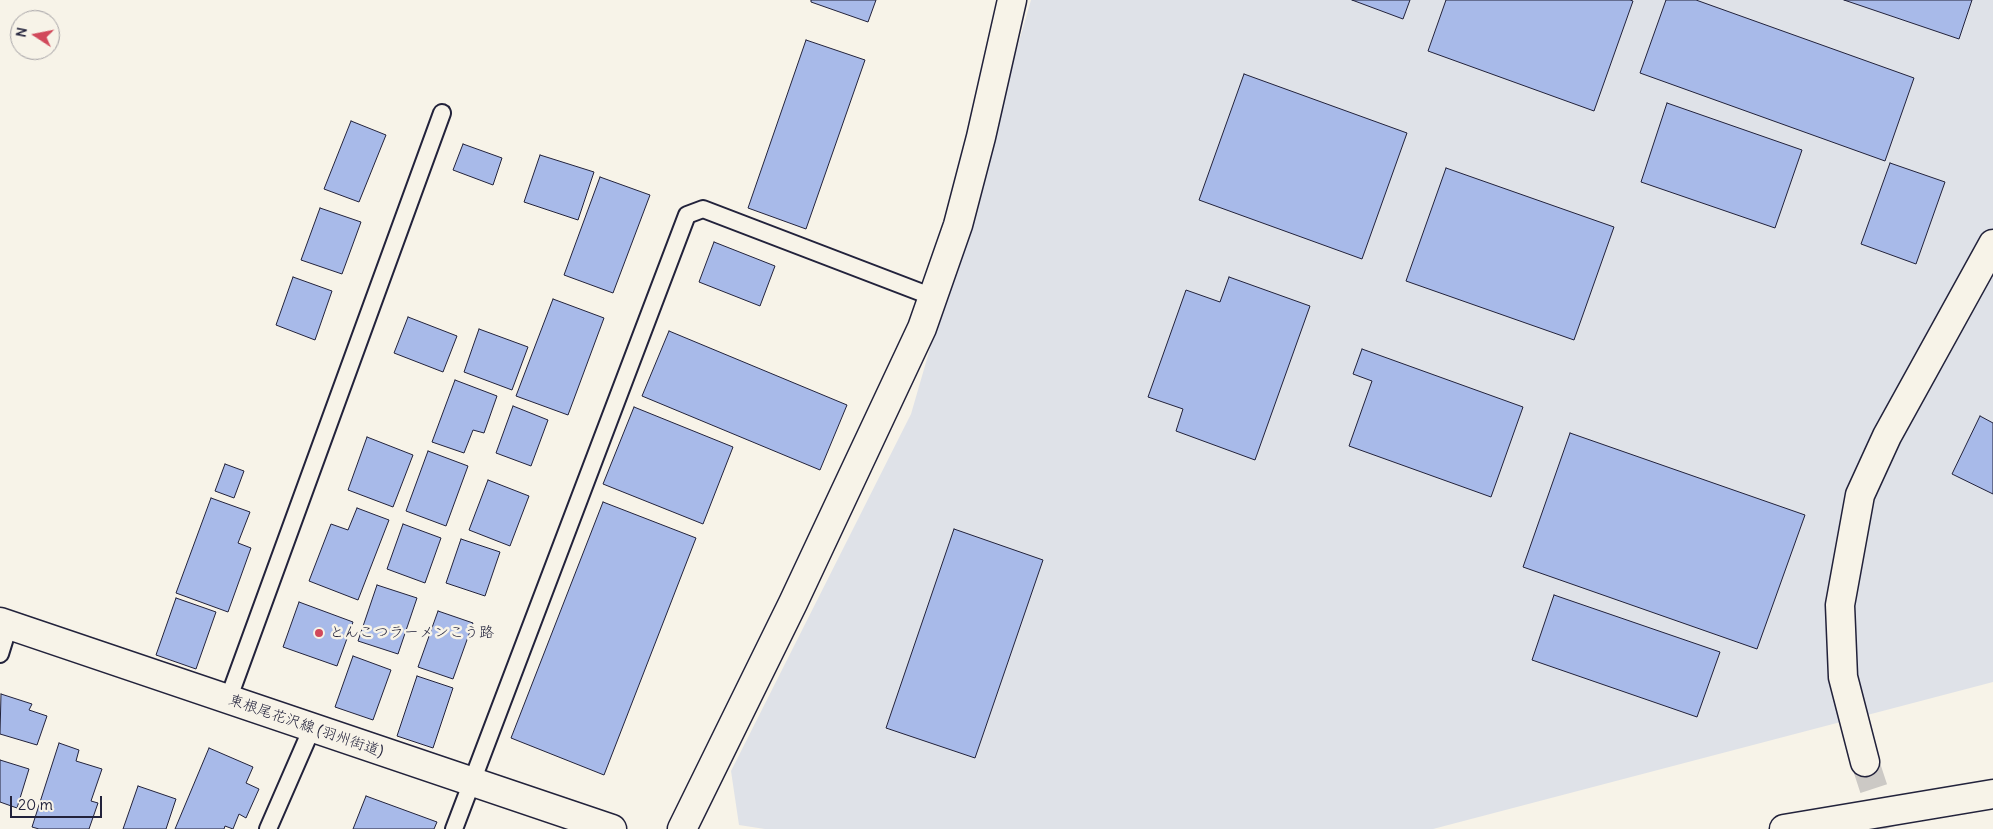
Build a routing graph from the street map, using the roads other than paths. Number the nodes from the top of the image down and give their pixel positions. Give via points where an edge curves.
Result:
1 (1012, 0) edge
2 (442, 113) dead end
3 (1993, 244) edge
4 (934, 297) junction
5 (5, 624) edge
6 (0, 654) edge
7 (228, 700) junction
8 (312, 728) junction
9 (1864, 762) tunnel mouth
10 (472, 782) junction
11 (1993, 794) edge
12 (268, 829) edge
13 (454, 829) edge
14 (612, 829) edge
15 (682, 829) edge
16 (1784, 829) edge
17 (1889, 829) edge

1 - 4 main road via 958,225
2 - 7 lane
3 - 9 main road via 1887,436 1860,495 1840,605 1843,677
4 - 10 lane via 703,209 687,215
4 - 15 main road via 794,602
5 - 6 lane
5 - 7 main road, 東根尾花沢線 (羽州街道)
7 - 8 main road, 東根尾花沢線 (羽州街道)
8 - 10 main road, 東根尾花沢線 (羽州街道)
8 - 12 lane
10 - 13 lane
10 - 14 main road, 東根尾花沢線 (羽州街道)
11 - 16 main road
11 - 17 main road

